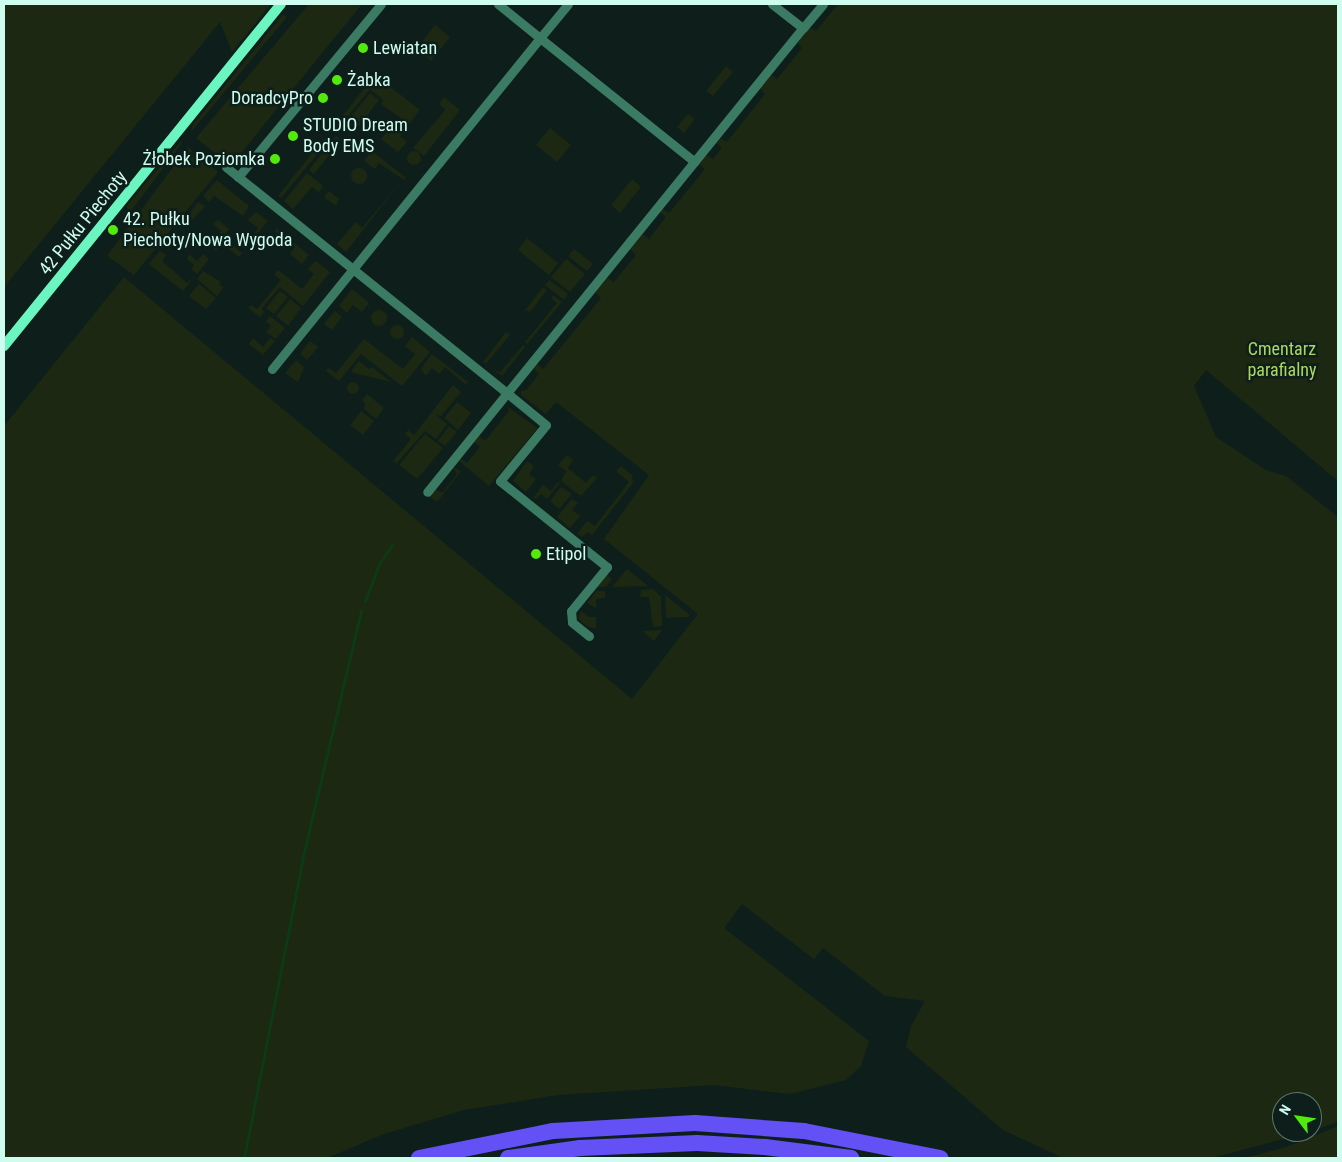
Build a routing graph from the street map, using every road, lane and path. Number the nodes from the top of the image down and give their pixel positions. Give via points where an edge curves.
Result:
1 (281, 4) edge
2 (381, 4) edge
3 (498, 4) edge
4 (568, 4) edge
5 (772, 4) edge
6 (823, 4) edge
7 (803, 28) junction
8 (540, 38) junction
9 (695, 162) junction
10 (226, 167) dead end
11 (238, 177) junction
12 (353, 270) junction
13 (4, 346) edge
14 (272, 369) dead end
15 (507, 394) junction
16 (427, 492) dead end
17 (588, 636) dead end
18 (517, 1136) junction
19 (514, 1157) edge
20 (419, 1158) edge
21 (851, 1158) edge
22 (940, 1158) edge

1 - 13 street, 42 Pułku Piechoty
2 - 11 street
3 - 8 street
4 - 8 street
5 - 7 street
6 - 7 street
7 - 9 street
8 - 9 street
8 - 12 street
9 - 15 street
10 - 11 street
11 - 12 street
12 - 14 street
12 - 15 street
15 - 16 street
15 - 17 street via 546,425 500,482 606,567 571,611 572,622
18 - 19 highway
18 - 20 highway
18 - 22 highway via 598,1126 696,1123 804,1130
19 - 21 highway via 589,1148 697,1143 765,1147

